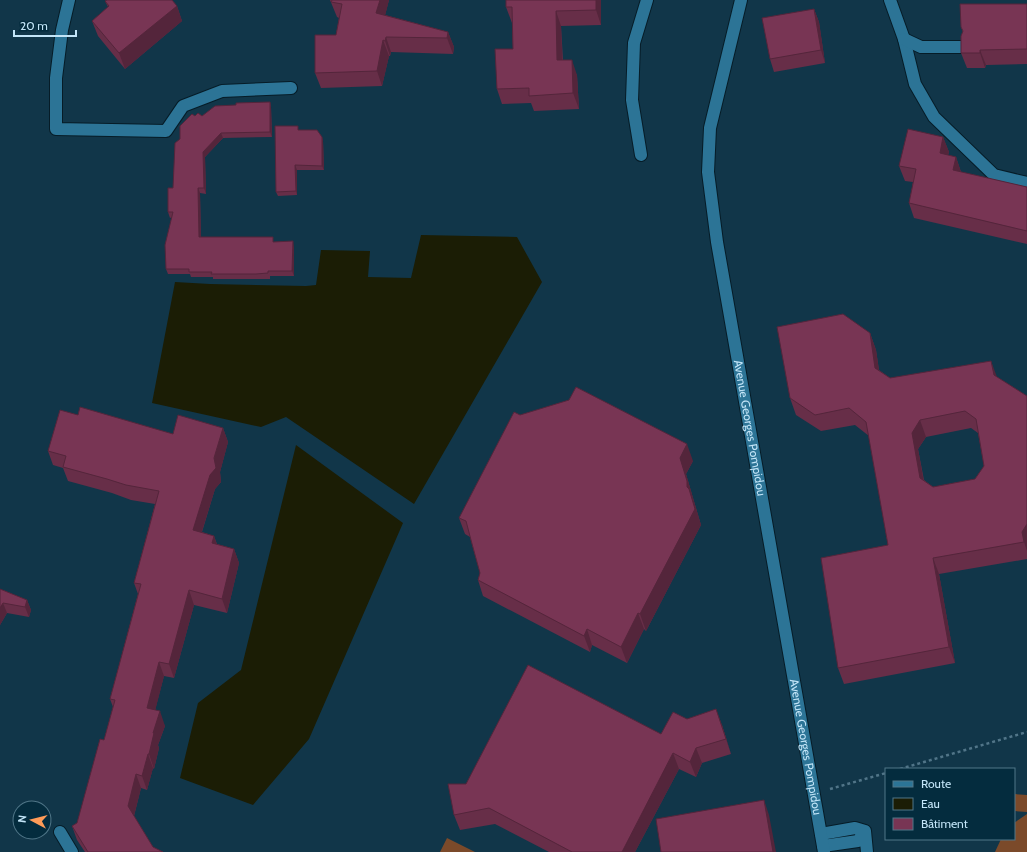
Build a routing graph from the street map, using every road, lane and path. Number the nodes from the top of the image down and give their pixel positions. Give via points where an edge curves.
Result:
1 (69, 0) edge
2 (648, 0) edge
3 (890, 0) edge
4 (739, 1) edge
5 (904, 39) junction
6 (961, 47) edge
7 (291, 88) dead end
8 (641, 154) dead end
9 (1027, 183) edge
10 (1027, 732) edge
11 (903, 768) edge
12 (885, 773) edge
13 (814, 794) junction
14 (865, 831) junction
15 (60, 832) dead end
16 (821, 834) junction
17 (824, 849) edge
18 (72, 852) edge
19 (867, 852) edge

1 - 7 street via 56,78 56,129 166,131 183,106 222,91
2 - 8 street via 634,43 633,64 632,100
3 - 5 street
4 - 13 street, Avenue Georges Pompidou via 710,128 708,172 717,242
5 - 6 street via 921,47
5 - 9 street via 915,84 934,117 994,175
10 - 11 path
12 - 13 path
13 - 16 street, Avenue Georges Pompidou
14 - 16 street via 855,828
14 - 17 street via 858,841
14 - 19 street
15 - 18 street
16 - 17 street, Avenue Georges Pompidou

